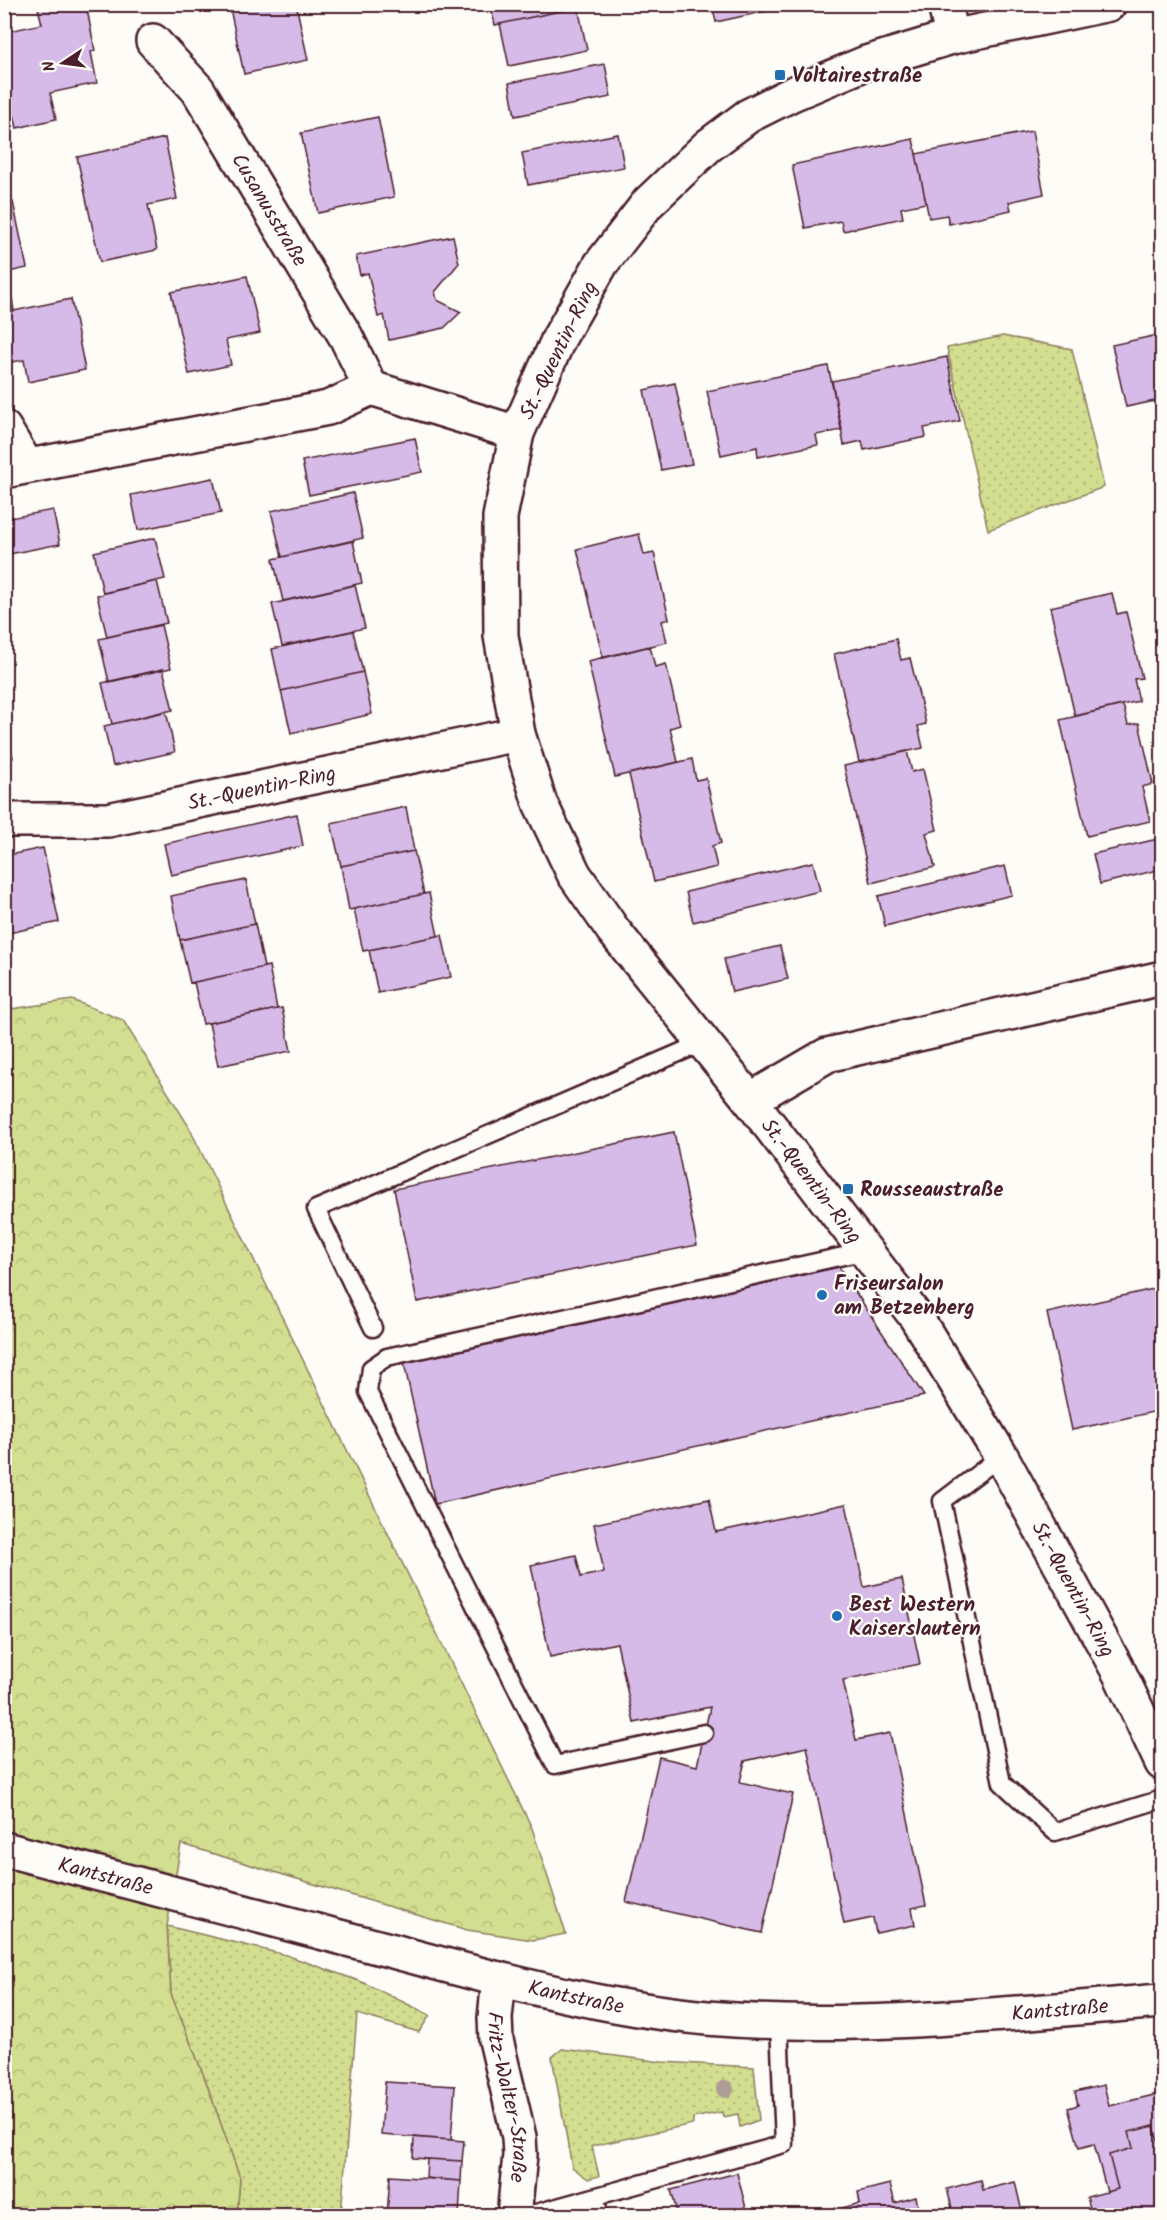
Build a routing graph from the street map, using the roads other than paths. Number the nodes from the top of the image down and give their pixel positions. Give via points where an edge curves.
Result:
1 (945, 4) edge
2 (1109, 4) edge
3 (952, 37) junction
4 (153, 41) dead end
5 (371, 388) junction
6 (4, 428) edge
7 (518, 433) junction
8 (16, 468) edge
9 (518, 734) junction
10 (4, 820) edge
11 (1162, 978) edge
12 (702, 1043) junction
13 (750, 1100) junction
14 (866, 1251) junction
15 (373, 1328) dead end
16 (1001, 1456) junction
17 (704, 1733) dead end
18 (1162, 1763) edge
19 (1162, 1799) edge
20 (4, 1849) edge
21 (499, 1979) junction
22 (1162, 2001) edge
23 (779, 2023) junction
24 (594, 2197) junction
25 (514, 2216) edge
26 (525, 2216) edge
27 (600, 2216) edge

1 - 3 street
2 - 3 street, St.-Quentin-Ring
3 - 7 street, St.-Quentin-Ring via 866,63 792,94 748,116 708,146 648,203 601,264 559,338
4 - 5 street, Cusanusstraße via 198,90 346,337
5 - 7 street
5 - 8 street via 328,408
6 - 8 street
7 - 9 street, St.-Quentin-Ring via 500,517 500,541 501,636
9 - 10 street, St.-Quentin-Ring via 108,820
9 - 12 street, St.-Quentin-Ring via 540,803 574,874
11 - 13 street via 827,1055
12 - 13 street, St.-Quentin-Ring
12 - 15 lane via 316,1209
13 - 14 street, St.-Quentin-Ring
14 - 16 street, St.-Quentin-Ring via 916,1317
14 - 17 lane via 387,1357 371,1368 368,1392 555,1765
16 - 18 street, St.-Quentin-Ring via 1120,1674
16 - 19 lane via 942,1501 1002,1783 1055,1832
20 - 21 street, Kantstraße
21 - 23 street, Kantstraße via 622,2006
21 - 25 street, Fritz-Walter-Straße via 496,2040 519,2137
22 - 23 street, Kantstraße via 950,2018
23 - 24 lane via 784,2144
24 - 26 lane
24 - 27 lane

